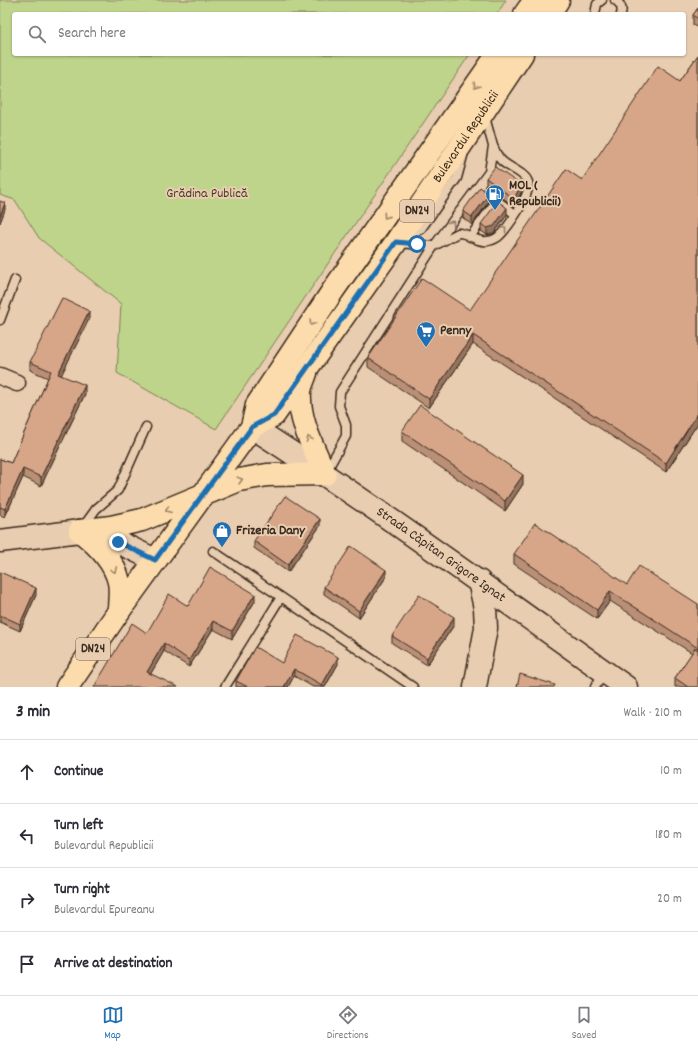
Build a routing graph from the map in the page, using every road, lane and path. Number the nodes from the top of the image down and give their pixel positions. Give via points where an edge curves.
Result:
1 (535, 0) edge
2 (558, 0) edge
3 (615, 0) edge
4 (596, 1) edge
5 (527, 12) edge
6 (550, 12) edge
7 (595, 12) edge
8 (622, 12) edge
9 (497, 56) edge
10 (521, 56) edge
11 (484, 113) junction
12 (493, 146) junction
13 (479, 186) junction
14 (496, 200) junction
15 (515, 214) junction
16 (470, 237) junction
17 (396, 242) junction
18 (434, 246) junction
19 (15, 280) dead end
20 (0, 320) edge
21 (308, 366) junction
22 (0, 376) edge
23 (17, 383) dead end
24 (146, 427) dead end
25 (252, 427) junction
26 (325, 474) junction
27 (204, 493) junction
28 (80, 531) junction
29 (0, 541) edge
30 (213, 551) dead end
31 (155, 560) junction
32 (479, 581) junction
33 (281, 597) junction
34 (119, 611) junction
35 (600, 680) edge
36 (67, 687) edge
37 (225, 687) edge
38 (413, 687) edge
39 (475, 687) edge
40 (626, 687) edge

1 - 5 main road
2 - 6 main road
3 - 8 lane
4 - 7 lane
9 -> 25 main road, Bulevardul Republicii / DN24 via 334,289 257,405
10 - 11 main road, Bulevardul Republicii / DN24
11 - 12 lane
11 - 17 main road, Bulevardul Republicii / DN24
12 - 13 lane via 489,172
12 - 15 lane via 499,159 524,176 528,182 528,195
13 - 14 lane
18 -> 13 lane
14 - 15 lane
14 - 16 lane
16 -> 15 lane via 477,241 493,240
16 - 18 lane via 458,233
17 - 18 lane
17 - 21 main road, Bulevardul Republicii / DN24
18 - 26 lane via 340,392 339,406 346,425 346,436
19 - 20 lane
21 - 25 main road, Bulevardul Republicii / DN24 via 274,415
26 -> 21 main road via 308,437 303,414 300,391
22 - 23 street
24 - 28 lane via 118,490 96,509
25 - 26 main road, Strada Căpitan Grigore Ignat
25 - 27 main road, Bulevardul Republicii / DN24
27 -> 26 main road via 239,480 266,475
26 - 32 main road, Strada Căpitan Grigore Ignat
27 -> 28 main road via 142,520 111,528
27 - 31 main road, Bulevardul Republicii / DN24
28 - 29 main road
28 - 31 main road via 118,542
28 -> 34 main road via 98,544 111,562 119,582
30 - 33 lane
31 - 34 main road, Bulevardul Republicii / DN24
32 - 35 main road, Strada Căpitan Grigore Ignat
32 - 39 main road via 486,628
33 - 37 lane
33 - 38 lane
34 - 36 main road, Bulevardul Republicii / DN24
35 - 40 main road, Strada Căpitan Grigore Ignat

